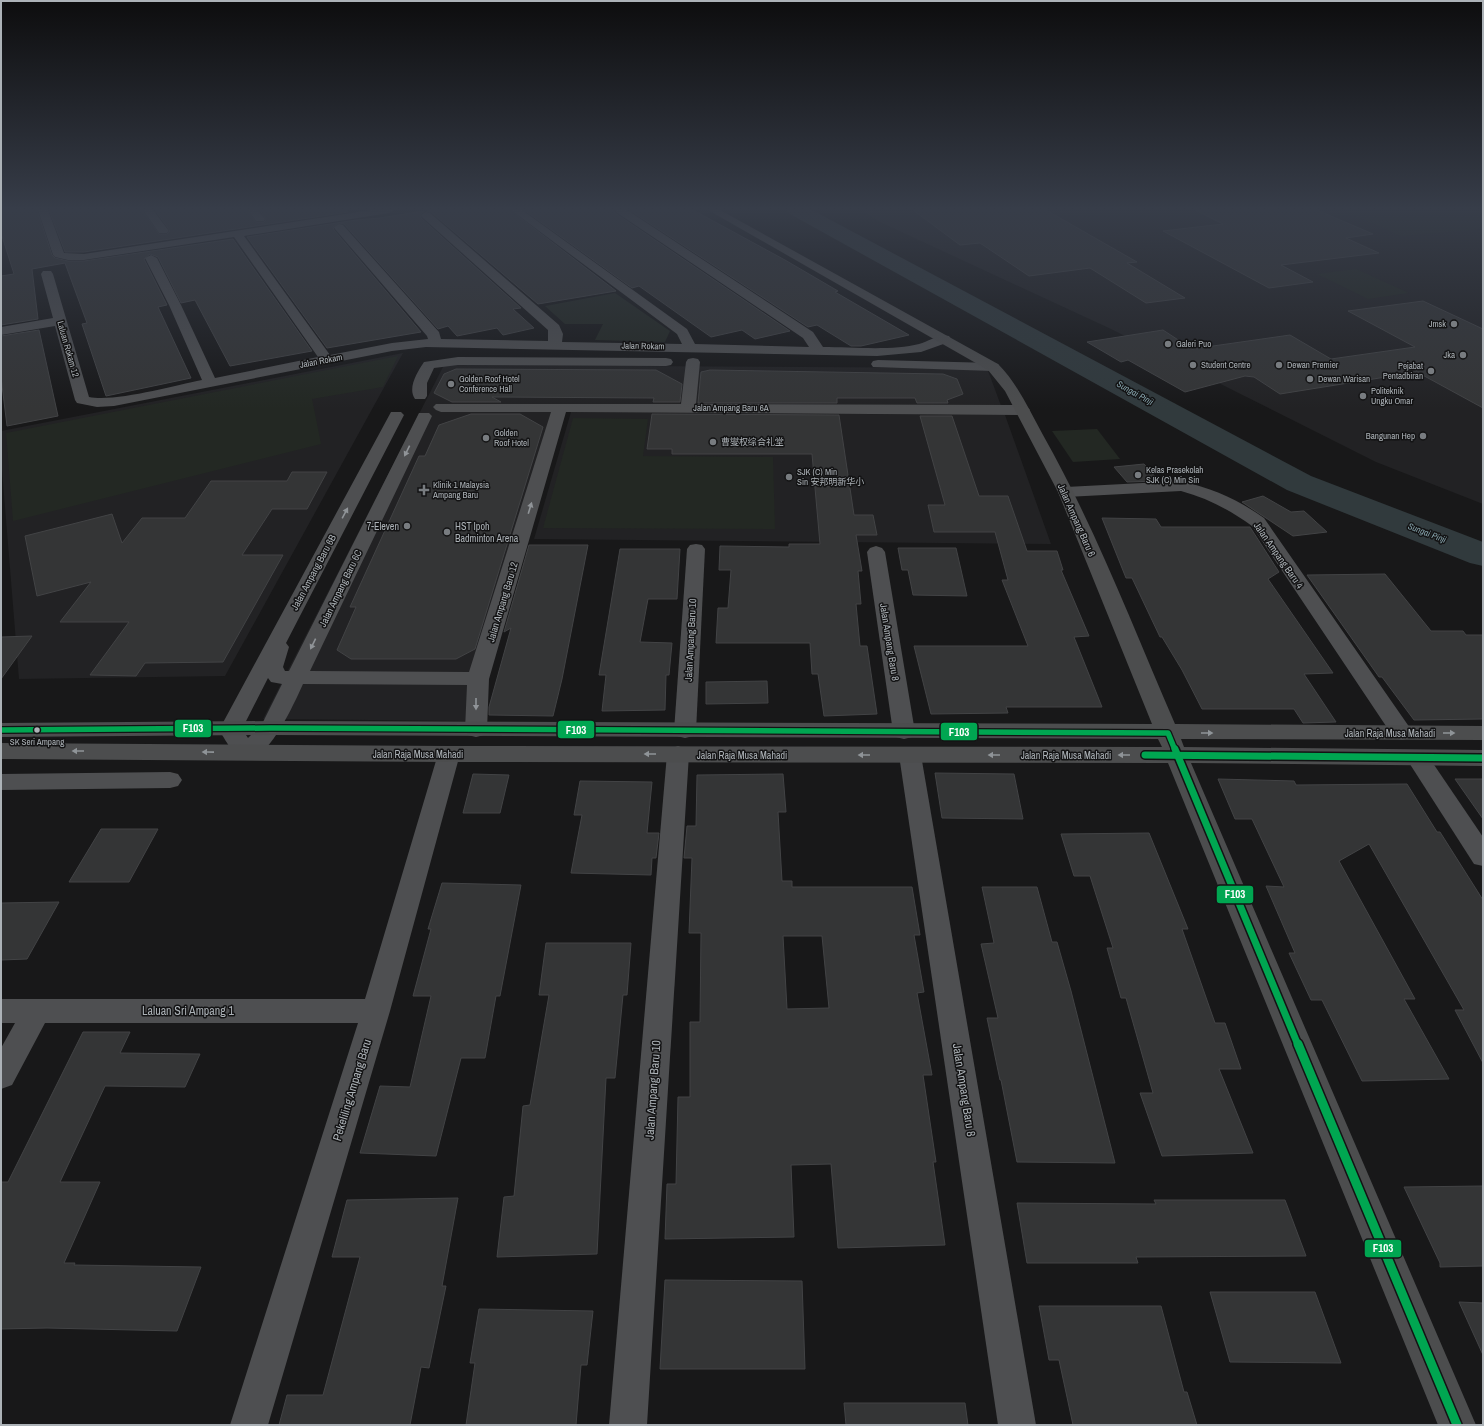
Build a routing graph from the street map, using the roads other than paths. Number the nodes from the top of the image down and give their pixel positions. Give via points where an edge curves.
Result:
1 (48, 277) edge
2 (160, 277) edge
3 (268, 277) edge
4 (383, 277) edge
5 (496, 277) edge
6 (607, 277) edge
7 (720, 277) edge
8 (833, 277) edge
9 (60, 321) junction
10 (1, 331) edge
11 (944, 339) junction
12 (435, 342) junction
13 (411, 344) junction
14 (555, 344) junction
15 (690, 347) junction
16 (818, 350) junction
17 (327, 360) junction
18 (693, 362) junction
19 (429, 365) junction
20 (993, 366) junction
21 (210, 383) junction
22 (420, 396) junction
23 (82, 400) joint
24 (399, 405) junction
25 (441, 407) junction
26 (560, 407) junction
27 (688, 408) junction
28 (1022, 410) junction
29 (424, 416) junction
30 (1066, 492) junction
31 (696, 549) dead end
32 (876, 552) dead end
33 (285, 625) junction
34 (296, 679) junction
35 (478, 679) junction
36 (271, 728) junction
37 (1, 730) edge
38 (230, 730) junction
39 (476, 730) junction
40 (1402, 733) junction
41 (1483, 733) edge
42 (681, 742) junction
43 (907, 744) junction
44 (1173, 744) junction
45 (1, 751) edge
46 (247, 752) junction
47 (449, 754) junction
48 (1418, 758) junction
49 (1483, 758) edge
50 (170, 780) dead end
51 (1, 782) edge
52 (1483, 857) edge
53 (1, 1011) edge
54 (38, 1011) junction
55 (376, 1011) junction
56 (1, 1076) edge
57 (249, 1425) edge
58 (628, 1425) edge
59 (1018, 1425) edge
60 (1457, 1425) edge

1 - 9 street, Laluan Rokam 12
2 - 21 street
3 - 17 street
4 - 12 street via 434,335
5 - 14 street via 554,328
6 - 15 street via 682,332
7 - 16 street via 808,335
8 - 11 main road
9 - 10 street
9 - 23 street, Laluan Rokam 12
11 - 16 street, Jalan Rokam via 921,348 877,352
11 - 20 main road, Jalan Ampang Baru 6
12 - 13 street, Jalan Rokam
12 - 14 street, Jalan Rokam
13 - 17 street, Jalan Rokam
13 - 19 street via 417,358
14 - 15 street, Jalan Rokam
15 - 16 street, Jalan Rokam
17 - 21 street, Jalan Rokam
18 - 19 street via 458,360
18 - 20 street
18 - 27 street
19 - 22 street via 420,383
20 - 28 main road, Jalan Ampang Baru 6 via 1006,380
21 - 23 street, Jalan Rokam via 114,402 96,403
22 - 24 street
22 - 25 street via 438,400
24 - 29 street via 408,418
33 -> 24 street, Jalan Ampang Baru 6B
25 - 26 street, Jalan Ampang Baru 6A
25 - 29 street
26 - 27 street, Jalan Ampang Baru 6A
35 -> 26 street, Jalan Ampang Baru 12
27 - 28 street, Jalan Ampang Baru 6A
28 - 30 main road, Jalan Ampang Baru 6
29 -> 34 street, Jalan Ampang Baru 6C
30 - 40 street, Jalan Ampang Baru 4 via 1182,486 1205,492 1258,522
30 - 44 main road, Jalan Ampang Baru 6
31 - 42 street, Jalan Ampang Baru 10
32 - 43 street, Jalan Ampang Baru 8
33 - 34 street via 273,667 278,677
33 - 38 street, Jalan Ampang Baru 6B
34 - 35 street
34 - 36 street, Jalan Ampang Baru 6C
35 -> 39 street, Jalan Ampang Baru 12
36 - 38 main road, Jalan Raja Musa Mahadi
36 - 39 main road, Jalan Raja Musa Mahadi
36 - 46 street, Jalan Ampang Baru 6C
37 - 38 main road, Jalan Raja Musa Mahadi
38 - 46 street
39 - 42 main road, Jalan Raja Musa Mahadi
40 -> 41 main road, Jalan Raja Musa Mahadi
44 -> 40 main road, Jalan Raja Musa Mahadi
42 - 43 main road, Jalan Raja Musa Mahadi
42 -> 47 main road, Jalan Raja Musa Mahadi
42 - 58 street, Jalan Ampang Baru 10
43 - 44 main road, Jalan Raja Musa Mahadi
43 - 59 street, Jalan Ampang Baru 8
44 - 48 main road, Jalan Raja Musa Mahadi via 1299,755
44 - 60 main road, Jalan Ampang Baru 6
46 -> 45 main road, Jalan Raja Musa Mahadi
46 - 47 main road, Jalan Raja Musa Mahadi
47 - 55 street, Pekeliling Ampang Baru
48 - 49 main road, Jalan Raja Musa Mahadi
48 - 52 street
50 - 51 street
53 - 54 street, Laluan Sri Ampang 1
54 - 55 street, Laluan Sri Ampang 1
54 - 56 street
55 - 57 street, Pekeliling Ampang Baru

